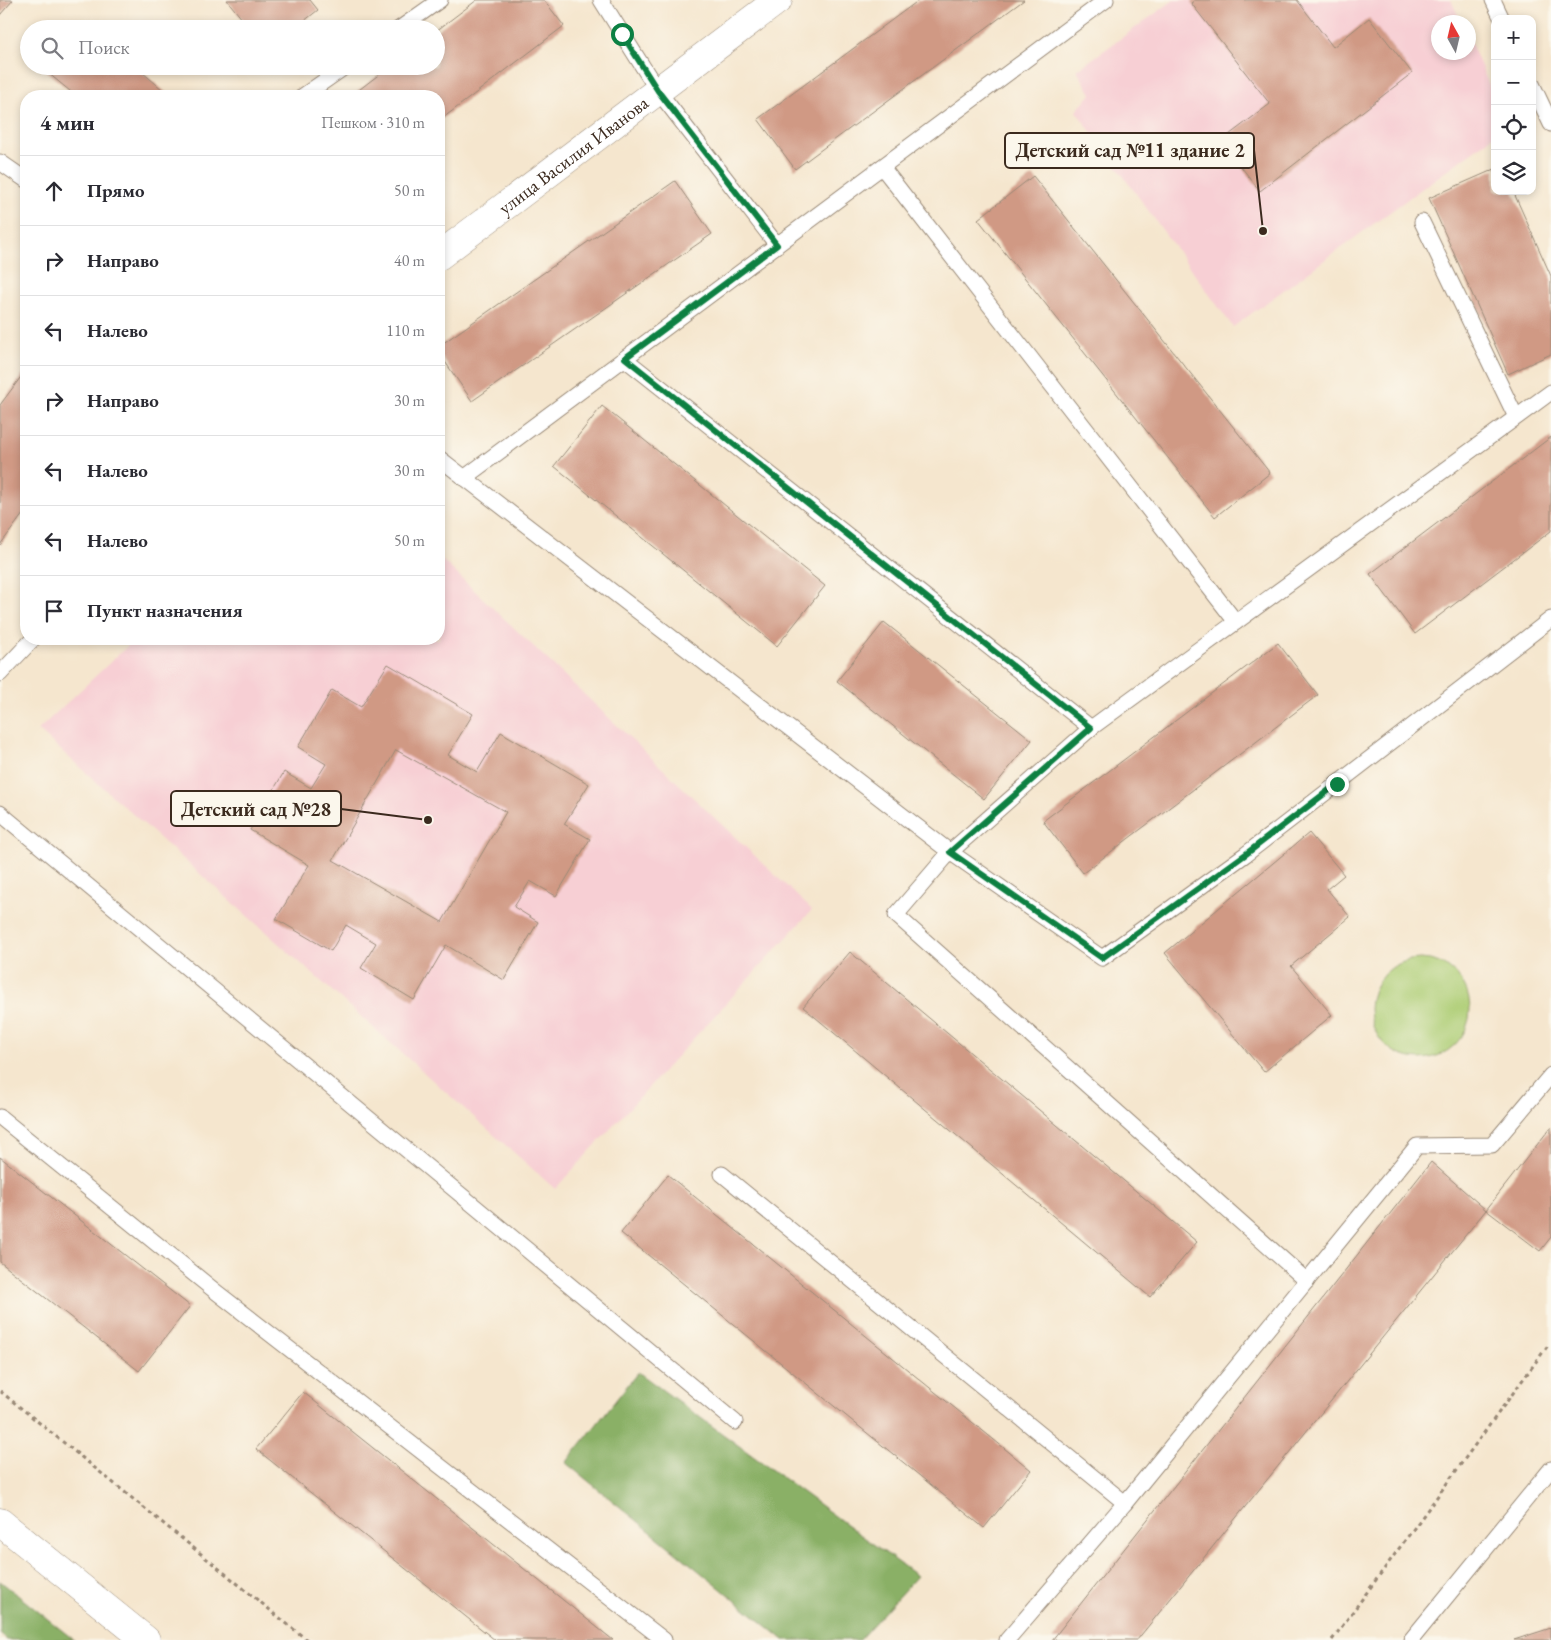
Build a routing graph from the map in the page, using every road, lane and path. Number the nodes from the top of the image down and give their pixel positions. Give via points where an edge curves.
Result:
1 (440, 0) edge
2 (601, 0) edge
3 (778, 0) edge
4 (1106, 0) edge
5 (1493, 0) edge
6 (1500, 15) edge
7 (412, 20) edge
8 (333, 75) edge
9 (312, 90) edge
10 (658, 91) junction
11 (1536, 92) edge
12 (1551, 124) edge
13 (0, 162) edge
14 (882, 167) junction
15 (20, 176) edge
16 (1422, 222) dead end
17 (777, 245) junction
18 (445, 251) edge
19 (625, 358) junction
20 (1551, 392) edge
21 (1516, 417) junction
22 (445, 463) edge
23 (464, 478) junction
24 (1551, 619) edge
25 (1236, 622) junction
26 (28, 645) edge
27 (0, 674) edge
28 (1091, 728) junction
29 (0, 813) edge
30 (950, 852) junction
31 (1551, 1075) edge
32 (0, 1118) edge
33 (722, 1174) dead end
34 (1307, 1281) junction
35 (1549, 1344) dead end
36 (0, 1391) edge
37 (735, 1422) dead end
38 (1551, 1469) edge
39 (1125, 1503) junction
40 (0, 1522) edge
41 (146, 1640) edge
42 (307, 1640) edge
43 (664, 1640) edge
44 (1007, 1640) edge
45 (1332, 1640) edge
46 (1411, 1640) edge

1 - 7 lane
2 - 10 lane
3 - 10 street, улица Василия Иванова
4 - 14 lane
5 - 6 lane
8 - 9 lane
10 - 17 lane
10 - 18 street, улица Василия Иванова
11 - 12 lane
13 - 15 lane
14 - 17 lane
14 - 25 lane
16 - 21 lane
17 - 19 lane
19 - 23 lane
19 - 28 lane
20 - 21 lane
21 - 25 lane
22 - 23 lane
23 - 30 lane
24 - 30 lane via 1246,854 1102,958
25 - 28 lane
26 - 27 lane
28 - 30 lane
29 - 37 lane
30 - 34 lane via 896,915
31 - 34 lane via 1492,1145 1417,1146
32 - 43 lane via 215,1292
33 - 39 lane
34 - 39 lane
35 - 45 path
36 - 42 path
38 - 46 lane
39 - 44 lane
40 - 41 street

